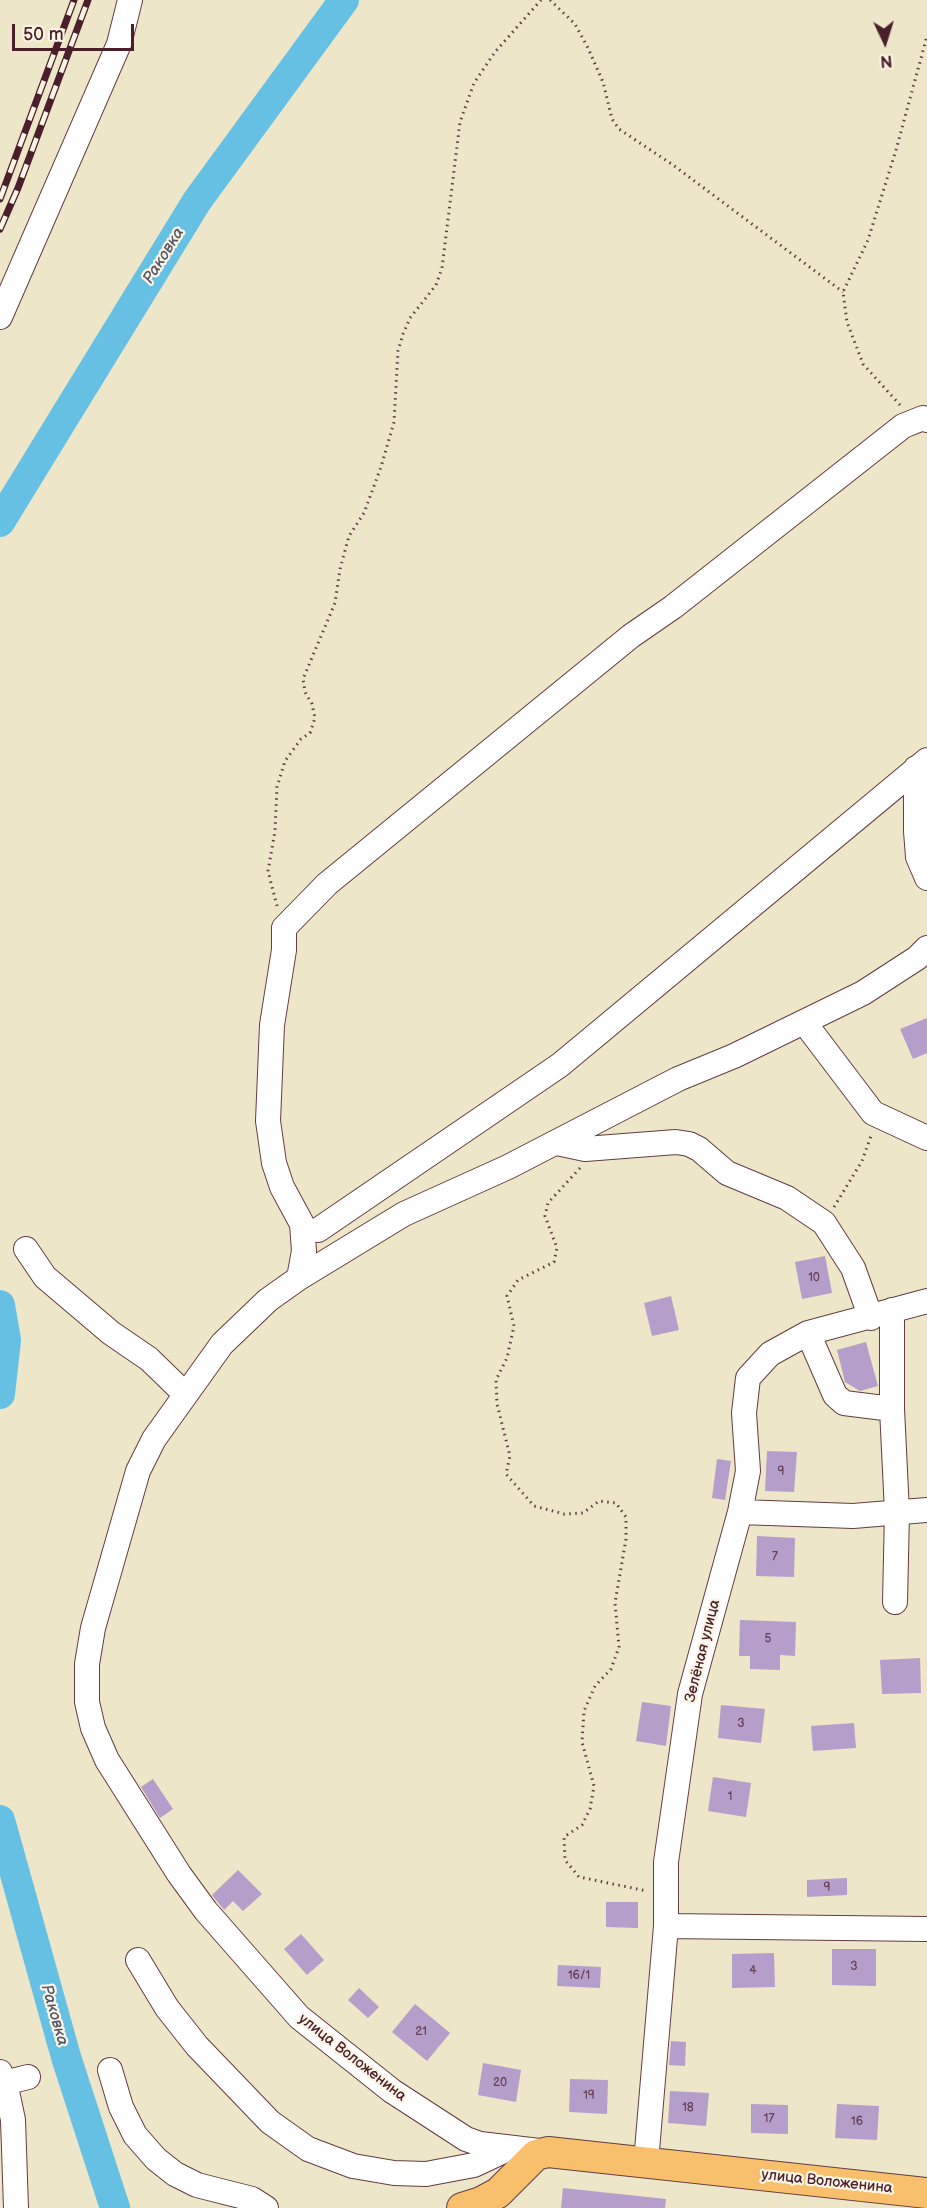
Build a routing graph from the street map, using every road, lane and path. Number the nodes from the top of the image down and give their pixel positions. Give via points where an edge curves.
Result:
1 (130, 0) edge
2 (541, 0) edge
3 (550, 0) edge
4 (927, 36) edge
5 (843, 292) junction
6 (0, 316) edge
7 (925, 419) edge
8 (922, 764) edge
9 (927, 878) edge
10 (284, 928) junction
11 (927, 948) edge
12 (804, 1022) junction
13 (873, 1113) junction
14 (927, 1138) edge
15 (557, 1143) junction
16 (581, 1167) dead end
17 (824, 1223) junction
18 (310, 1227) junction
19 (366, 1235) junction
20 (26, 1250) dead end
21 (299, 1278) junction
22 (927, 1301) edge
23 (881, 1314) junction
24 (808, 1333) junction
25 (184, 1393) junction
26 (892, 1408) junction
27 (927, 1510) edge
28 (740, 1512) junction
29 (897, 1512) junction
30 (895, 1602) dead end
31 (665, 1897) junction
32 (666, 1926) junction
33 (927, 1929) edge
34 (138, 1960) dead end
35 (110, 2070) dead end
36 (8, 2079) edge
37 (510, 2148) junction
38 (549, 2152) junction
39 (646, 2162) junction
40 (927, 2193) edge
41 (500, 2200) edge
42 (16, 2208) edge
43 (266, 2208) edge
44 (462, 2208) edge

1 - 6 street via 119,44
2 - 10 path via 495,52 474,83 454,158 442,268 436,285 410,318 403,334 398,351 394,422 381,467 364,513 349,536 335,603 303,679 315,718 310,733 285,760 277,787 268,871
3 - 5 path via 575,24 588,48 619,129
4 - 5 path via 868,240
5 - 7 path via 847,322 862,364 890,396
7 - 10 street via 903,426 631,636 327,884
8 - 9 street via 916,831 918,857
8 - 18 street via 560,1065
10 - 18 street via 272,1025 268,1122 282,1187
11 - 12 street, улица Воложенина via 863,993
12 - 13 street
12 - 15 street, улица Воложенина via 678,1079
13 - 14 street
13 - 17 path via 869,1148
15 - 17 street via 585,1149 689,1144 727,1173 787,1198
15 - 19 street, улица Воложенина
16 - 31 path via 548,1203 544,1216 557,1248 554,1262 518,1280 507,1296 514,1326 507,1358 496,1380 497,1404 510,1456 506,1474 534,1506 564,1514 583,1513 599,1501 616,1503 626,1517 615,1603 619,1647 611,1669 596,1686 584,1711 582,1742 594,1786 582,1825 564,1837 565,1860 579,1877 636,1887
17 - 23 street
18 - 19 street
18 - 21 street
19 - 21 street, улица Воложенина
20 - 25 street via 45,1277 111,1333 149,1359
21 - 25 street, улица Воложенина via 268,1300 222,1344
22 - 23 street
23 - 24 street
23 - 26 street
24 - 26 street via 835,1395 844,1403
24 - 28 street, Зелёная улица via 770,1354 748,1378 744,1413 748,1471
25 - 37 street, улица Воложенина via 138,1471 93,1628 87,1664 87,1702 93,1728 107,1760 206,1911 299,2017 448,2130 480,2144
26 - 29 street
27 - 29 street
28 - 29 street via 853,1516
28 - 31 street, Зелёная улица via 690,1694 666,1862
29 - 30 street
31 - 32 street, Зелёная улица
32 - 33 street
32 - 39 street, Зелёная улица
34 - 37 street via 167,2008 197,2046 270,2122 308,2149 352,2166 426,2174 474,2165
35 - 43 street via 121,2107 135,2134 156,2159 197,2185 252,2199
36 - 42 street
37 - 38 street, улица Воложенина
38 - 39 main road, улица Воложенина
38 - 41 main road via 536,2156
39 - 40 main road, улица Воложенина
41 - 44 main road

